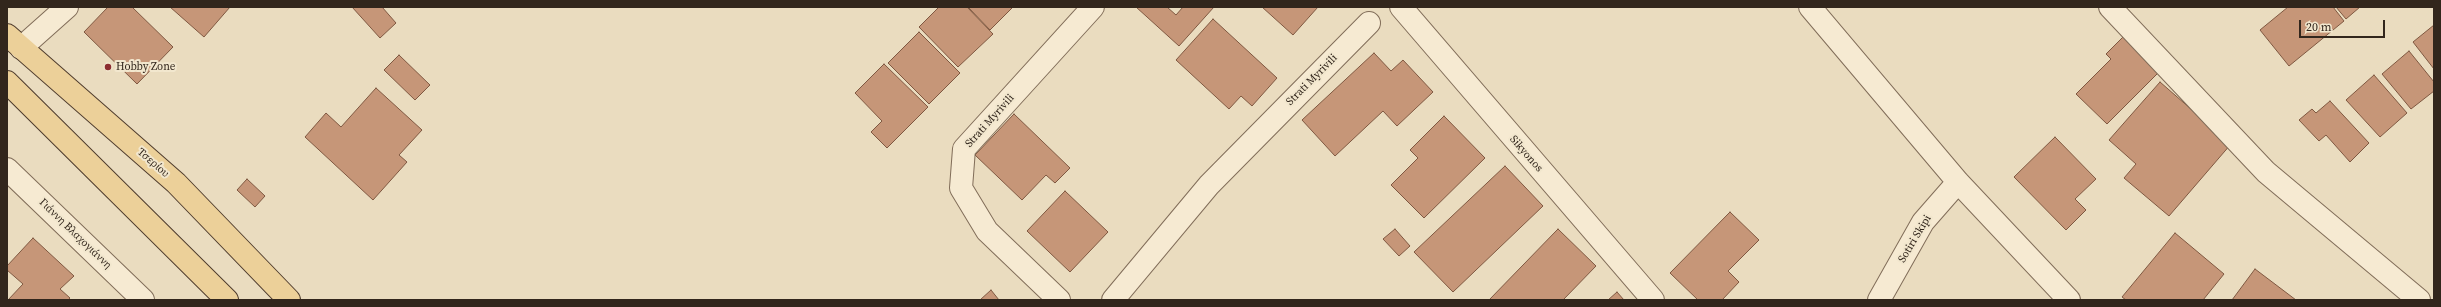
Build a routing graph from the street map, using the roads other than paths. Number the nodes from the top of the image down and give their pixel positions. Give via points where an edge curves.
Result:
1 (67, 7) edge
2 (1093, 7) edge
3 (1401, 7) edge
4 (1810, 7) edge
5 (2117, 10) edge
6 (1369, 23) dead end
7 (14, 42) edge
8 (7, 82) edge
9 (7, 169) edge
10 (1958, 182) junction
11 (2408, 297) edge
12 (143, 300) edge
13 (227, 300) edge
14 (290, 300) edge
15 (1059, 300) edge
16 (1113, 300) edge
17 (1653, 300) edge
18 (1879, 300) edge
19 (2069, 300) edge

1 - 7 street
2 - 15 street, Strati Myrivili via 964,149 961,188 987,231
3 - 17 street, Sikyonos
4 - 10 street
5 - 11 street via 2266,172
6 - 16 street, Strati Myrivili via 1209,185
7 - 14 main road, Τσερίου via 176,183
8 - 13 main road
9 - 12 street, Γιάννη Βλαχογιάννη
10 - 18 street, Sotiri Skipi via 1923,222
10 - 19 street

